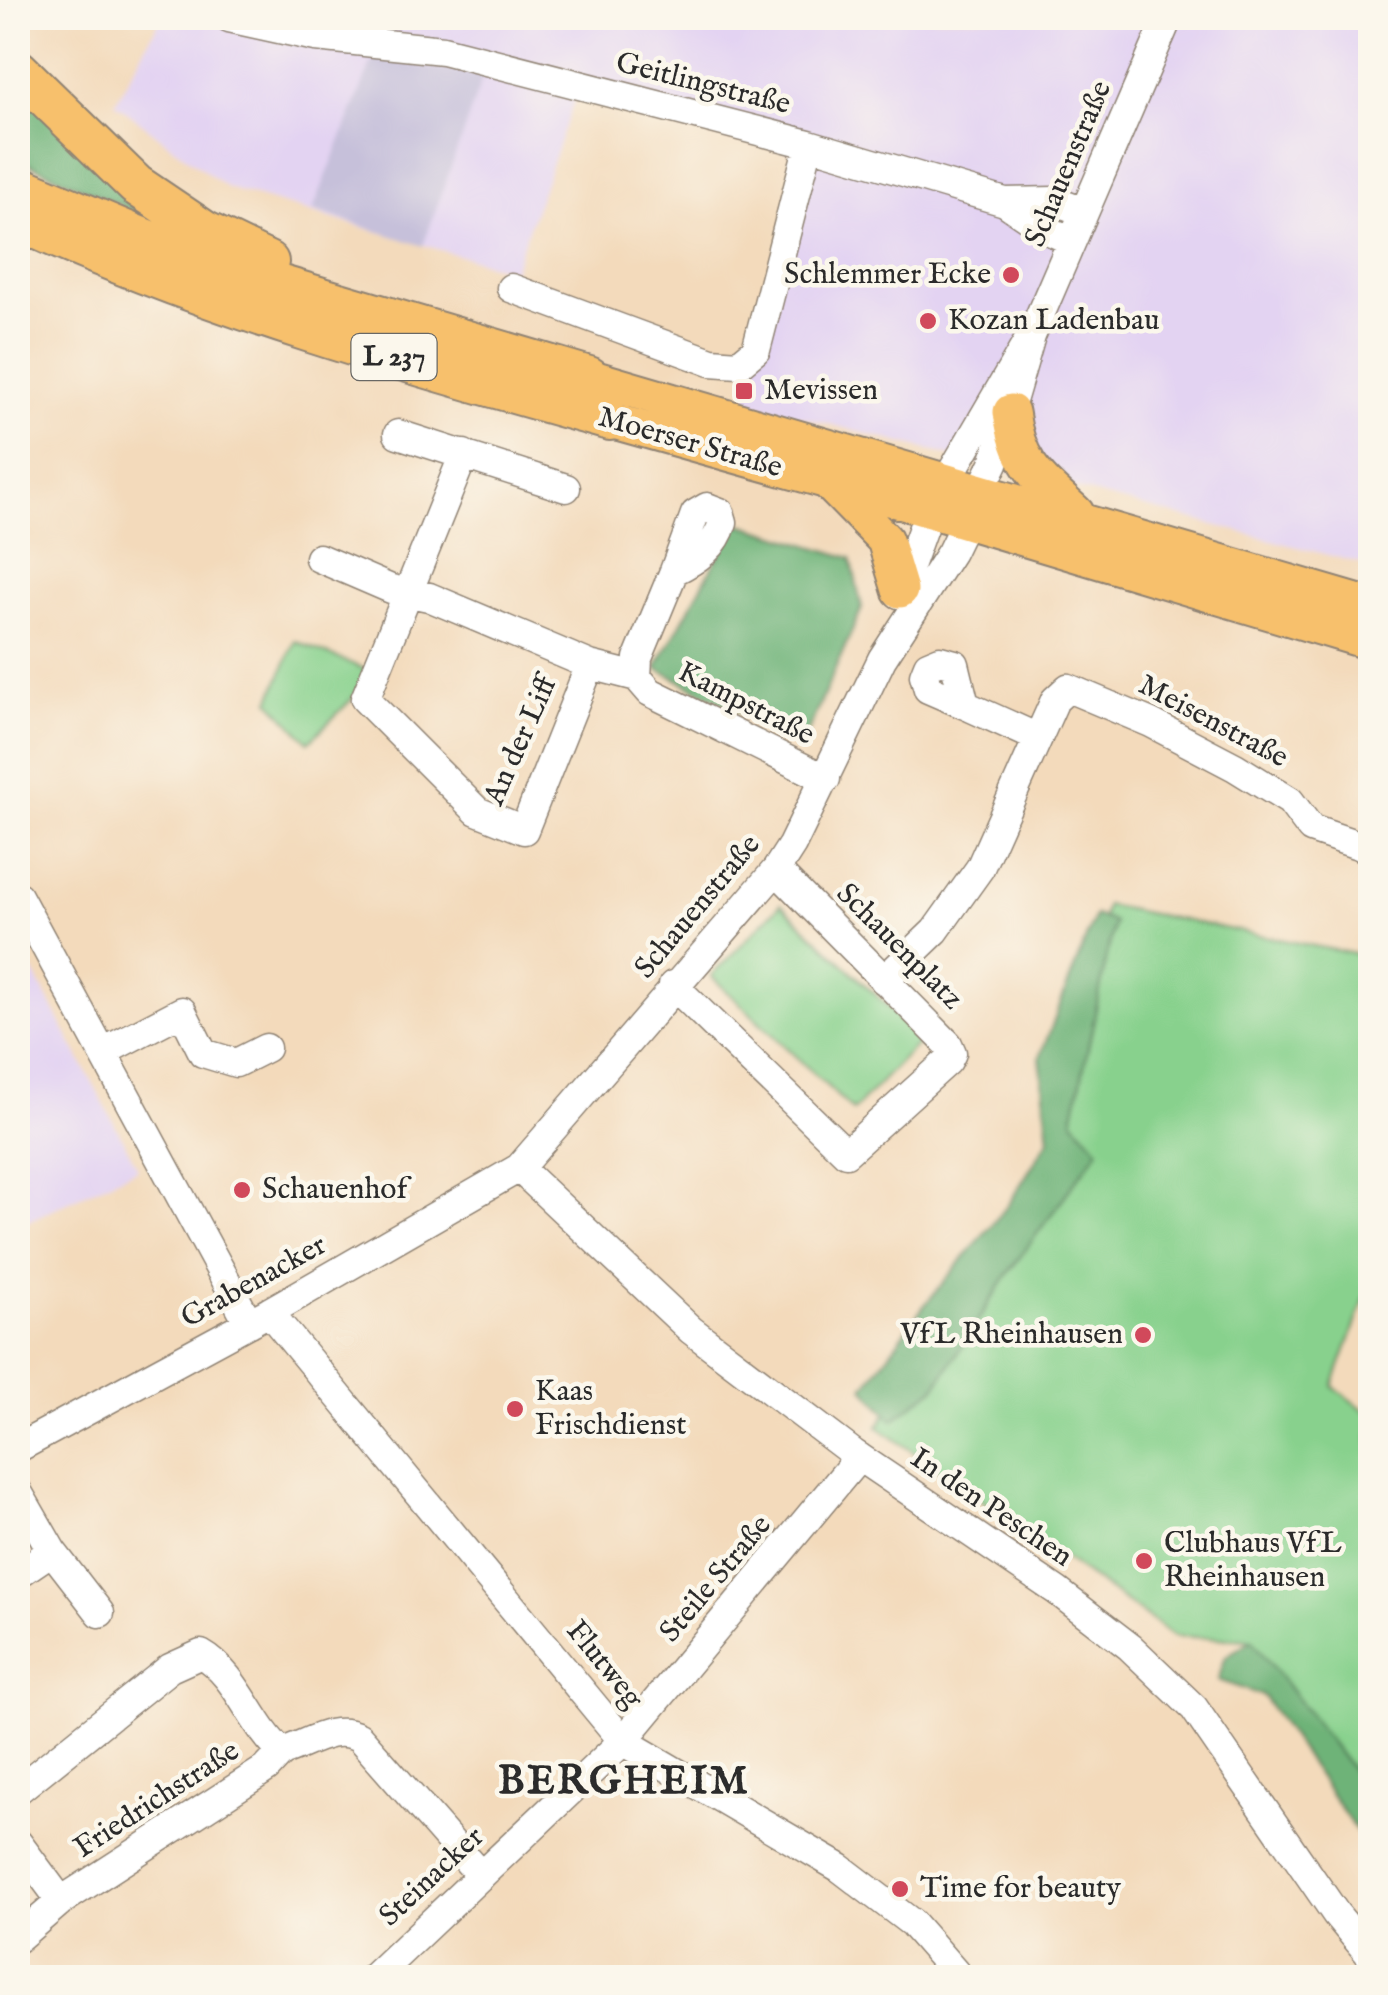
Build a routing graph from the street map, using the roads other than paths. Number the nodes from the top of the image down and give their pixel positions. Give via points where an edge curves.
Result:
1 (229, 18) edge
2 (1168, 18) edge
3 (18, 70) edge
4 (809, 144) junction
5 (18, 186) edge
6 (1006, 202) junction
7 (1084, 212) junction
8 (18, 220) edge
9 (1072, 240) junction
10 (511, 288) dead end
11 (366, 313) junction
12 (1031, 336) junction
13 (590, 378) joint
14 (1011, 412) junction
15 (610, 420) joint
16 (398, 434) dead end
17 (464, 454) junction
18 (828, 483) junction
19 (566, 488) dead end
20 (937, 496) junction
21 (972, 507) junction
22 (1080, 517) junction
23 (319, 558) dead end
24 (674, 571) dead end
25 (900, 590) junction
26 (409, 594) junction
27 (1370, 606) edge
28 (1370, 642) edge
29 (882, 659) junction
30 (590, 666) junction
31 (637, 677) junction
32 (965, 705) dead end
33 (1038, 738) junction
34 (826, 779) junction
35 (1370, 849) edge
36 (776, 870) junction
37 (18, 896) edge
38 (884, 980) junction
39 (674, 985) junction
40 (266, 1048) dead end
41 (105, 1051) junction
42 (519, 1168) junction
43 (259, 1317) junction
44 (18, 1448) edge
45 (859, 1458) junction
46 (18, 1492) edge
47 (52, 1552) junction
48 (18, 1574) edge
49 (100, 1614) dead end
50 (623, 1741) junction
51 (282, 1752) junction
52 (18, 1790) edge
53 (18, 1843) edge
54 (481, 1876) junction
55 (61, 1901) junction
56 (18, 1938) edge
57 (1370, 1954) edge
58 (373, 1978) edge
59 (960, 1978) edge

1 - 4 street, Geitlingstraße via 316,37 444,50
2 - 7 street, Schauenstraße
3 - 11 highway, L 237 via 136,185 204,231 291,274 349,292
4 - 6 street, Geitlingstraße
4 - 10 street, Geitlingstraße via 756,350 739,364 711,362
5 - 11 highway, Moerser Straße / L 237 via 194,260
6 - 7 street, Geitlingstraße via 1055,201
6 - 9 street, Geitlingstraße
7 - 9 street, Schauenstraße
8 - 15 highway, Moerser Straße / L 237 via 180,288
9 - 12 street, Schauenstraße
11 - 13 highway, Moerser Straße / L 237
12 - 14 street, Schauenstraße
12 - 20 street, Schauenstraße
13 - 20 main road, Moerser Straße / L 237
14 - 21 street, Schauenstraße
14 - 22 main road via 1025,465
15 - 18 main road, Moerser Straße / L 237
16 - 17 street
17 - 19 street
17 - 26 street, An der Liff
18 - 20 main road, Moerser Straße / L 237
18 - 25 main road via 885,540
20 - 21 main road, Moerser Straße / L 237
20 - 25 street, Schauenstraße
21 - 22 main road, Moerser Straße / L 237
21 - 28 main road, Moerser Straße / L 237
21 - 29 street, Schauenstraße
22 - 27 main road, Moerser Straße / L 237
23 - 26 street, An der Liff
24 - 31 street, Kampstraße via 638,658
25 - 29 street, Schauenstraße
26 - 30 street, An der Liff
26 - 30 street, An der Liff via 365,699 478,811 524,830
29 - 34 street, Schauenstraße
30 - 31 street, An der Liff
31 - 34 street, Kampstraße via 650,692
32 - 33 street
33 - 35 street, Meisenstraße via 1068,688 1235,767 1290,801 1311,829
33 - 38 street via 960,900
34 - 36 street, Schauenstraße
36 - 38 street, Schauenplatz
36 - 39 street, Schauenstraße
37 - 41 street, Flutweg
38 - 39 street, Schauenplatz via 952,1052 846,1153
39 - 42 street, Schauenstraße
40 - 41 street via 236,1063 203,1053 177,1000
41 - 43 street, Flutweg
42 - 43 street, Grabenacker
42 - 45 street, In den Peschen via 691,1330
43 - 44 street, Grabenacker
43 - 50 street, Flutweg
45 - 50 street, Steile Straße
45 - 57 street, In den Peschen via 1058,1591 1194,1708
46 - 47 street
47 - 48 street
47 - 49 street
50 - 54 street, Steinacker
50 - 59 street, Flutweg via 840,1868 912,1923
51 - 52 street via 218,1664 201,1654 170,1668
51 - 54 street via 346,1730 359,1738
51 - 55 street, Friedrichstraße
53 - 55 street
54 - 58 street, Steinacker
55 - 56 street, Friedrichstraße

